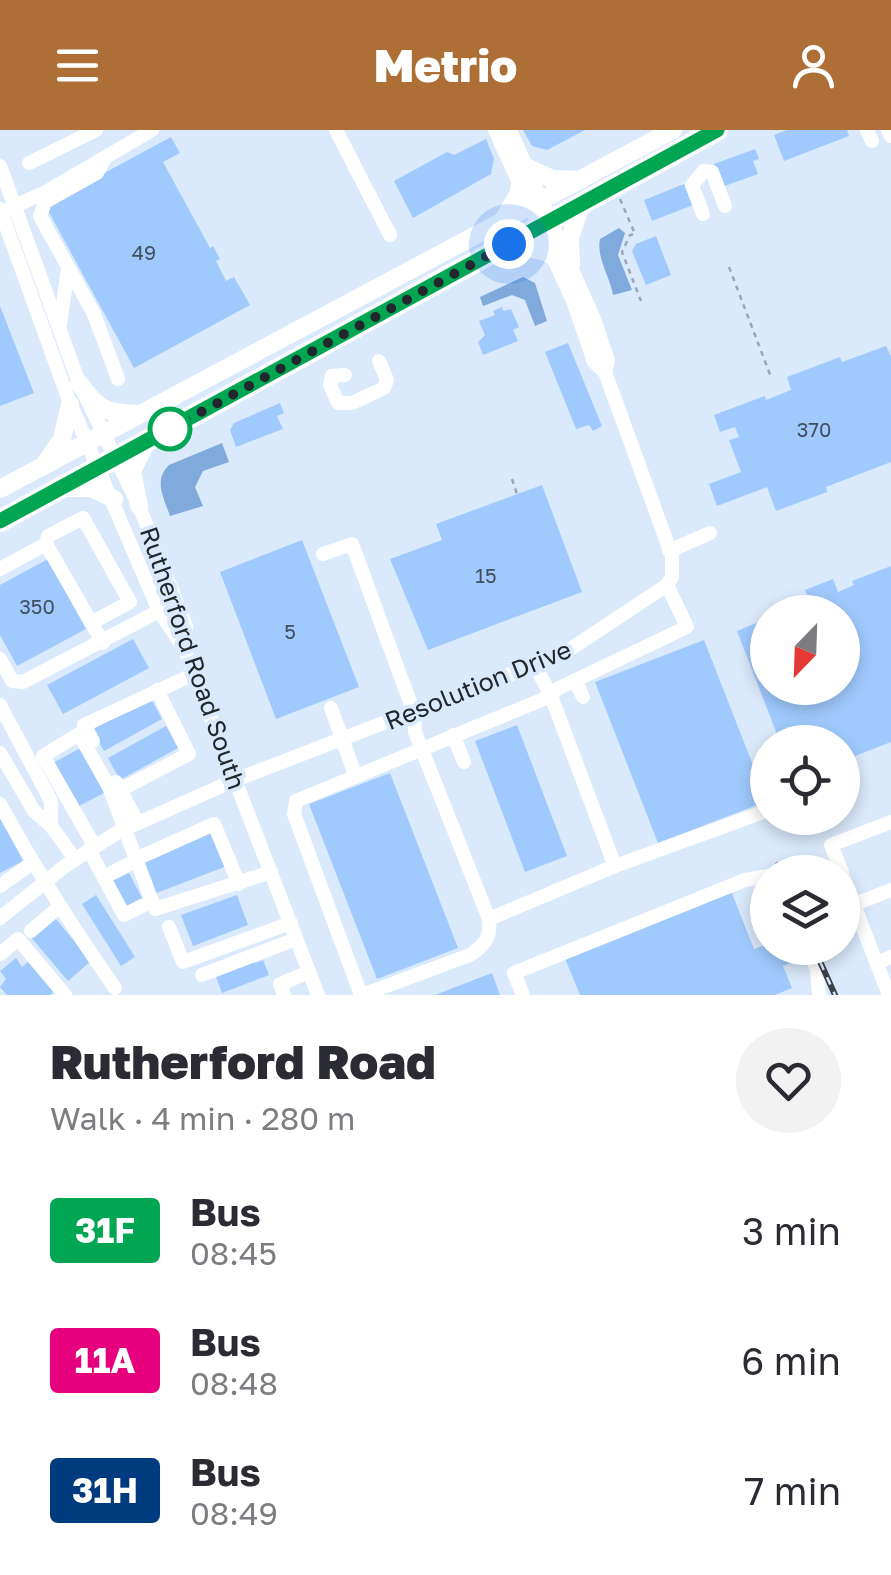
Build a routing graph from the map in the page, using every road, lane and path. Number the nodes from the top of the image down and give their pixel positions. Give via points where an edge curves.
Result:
1 (96, 130) edge
2 (152, 130) edge
3 (336, 130) edge
4 (495, 130) edge
5 (510, 130) edge
6 (673, 130) edge
7 (717, 130) edge
8 (104, 158) junction
9 (30, 164) dead end
10 (0, 166) edge
11 (525, 175) junction
12 (582, 180) junction
13 (614, 187) junction
14 (537, 204) junction
15 (581, 205) junction
16 (725, 206) dead end
17 (4, 209) edge
18 (703, 214) dead end
19 (501, 224) junction
20 (545, 224) junction
21 (390, 235) dead end
22 (509, 244) junction
23 (6, 248) edge
24 (563, 260) junction
25 (729, 267) dead end
26 (68, 268) junction
27 (642, 300) dead end
28 (60, 331) junction
29 (379, 361) dead end
30 (345, 375) dead end
31 (772, 378) dead end
32 (118, 379) dead end
33 (79, 383) junction
34 (70, 404) junction
35 (146, 414) junction
36 (96, 440) junction
37 (146, 443) junction
38 (108, 463) junction
39 (45, 465) junction
40 (512, 479) dead end
41 (62, 488) junction
42 (0, 489) edge
43 (518, 494) dead end
44 (114, 498) junction
45 (139, 506) junction
46 (0, 522) edge
47 (710, 533) dead end
48 (46, 544) junction
49 (670, 551) junction
50 (323, 554) dead end
51 (0, 569) edge
52 (667, 586) junction
53 (160, 611) junction
54 (91, 623) junction
55 (102, 643) junction
56 (184, 648) junction
57 (0, 659) edge
58 (535, 665) junction
59 (194, 674) junction
60 (575, 680) junction
61 (6, 683) edge
62 (157, 690) junction
63 (552, 696) junction
64 (583, 697) dead end
65 (0, 705) edge
66 (330, 708) dead end
67 (414, 713) junction
68 (453, 735) junction
69 (342, 740) junction
70 (424, 750) junction
71 (0, 753) edge
72 (464, 762) dead end
73 (356, 777) junction
74 (235, 780) junction
75 (120, 790) junction
76 (0, 804) edge
77 (750, 817) edge
78 (891, 822) edge
79 (52, 826) junction
80 (131, 826) junction
81 (92, 848) junction
82 (835, 855) edge
83 (75, 859) junction
84 (132, 862) junction
85 (32, 863) junction
86 (615, 866) junction
87 (271, 872) junction
88 (104, 877) junction
89 (750, 879) edge
90 (47, 880) junction
91 (239, 884) junction
92 (0, 886) edge
93 (891, 890) edge
94 (860, 902) edge
95 (142, 906) dead end
96 (59, 907) junction
97 (860, 915) edge
98 (0, 918) edge
99 (489, 918) junction
100 (291, 924) junction
101 (169, 927) dead end
102 (31, 931) dead end
103 (296, 939) junction
104 (0, 954) edge
105 (884, 960) edge
106 (814, 965) edge
107 (309, 972) junction
108 (202, 975) dead end
109 (115, 988) dead end
110 (64, 995) edge
111 (284, 995) edge
112 (318, 995) edge
113 (361, 995) edge
114 (523, 995) edge
115 (819, 995) edge
116 (889, 995) edge

1 - 9 street
2 - 8 street
3 - 21 street
4 - 11 street
5 - 11 street
6 - 12 main road
7 - 13 main road
8 - 17 street
8 - 26 street via 88,181 41,207 43,226
10 - 17 street
11 - 12 main road
11 - 14 street
11 - 19 main road
12 - 14 main road
13 - 15 main road
13 - 27 path via 635,234 622,252
14 - 19 main road
14 - 20 street
15 - 20 main road
15 - 24 main road
16 - 18 street via 712,172 704,171 692,185
17 - 23 street
17 - 28 street
19 - 35 main road
20 - 22 main road
20 - 24 street
22 - 24 main road
22 - 37 main road
23 - 34 street
24 - 49 street via 608,360 605,372
25 - 31 path
26 - 28 street
26 - 32 street
28 - 33 street
29 - 30 street via 384,388 342,404 330,380
33 - 35 main road via 100,408
33 - 36 street
34 - 36 street
34 - 39 main road via 62,439
35 - 36 main road
36 - 38 street, Rutherford Road South
36 - 39 main road
37 - 38 main road
37 - 45 main road via 132,471
38 - 41 main road
38 - 44 street
38 - 45 street, Rutherford Road South
39 - 42 main road
40 - 43 path
41 - 44 main road via 92,488
41 - 46 main road
44 - 53 street
45 - 56 street, Rutherford Road South via 186,626
47 - 49 street
48 - 51 street
48 - 54 street
48 - 54 street via 48,536 83,518 130,602
49 - 52 street
50 - 67 street via 352,544
52 - 58 street, Resolution Drive
52 - 60 street via 687,626
53 - 55 street
53 - 56 street
54 - 55 street
55 - 61 street via 23,682
56 - 59 street, Rutherford Road South
57 - 61 street
58 - 63 street
58 - 67 street, Resolution Drive
59 - 62 street
59 - 74 street, Rutherford Road South
60 - 63 street
60 - 64 street
62 - 75 street via 189,754
62 - 75 street via 84,725
63 - 68 street
63 - 86 street
65 - 79 street via 51,801
66 - 69 street
67 - 69 street, Resolution Drive
67 - 70 street
68 - 70 street
68 - 72 street
69 - 73 street
69 - 74 street, Resolution Drive
70 - 73 street
70 - 99 street
71 - 79 street via 34,811
73 - 113 street via 296,802 294,814
74 - 80 street, Resolution Drive
74 - 87 street, Rutherford Road South
75 - 80 street
76 - 85 street
77 - 86 street
78 - 82 street via 831,845
79 - 83 street
80 - 81 street, Resolution Drive
80 - 81 street via 80,734 43,756
80 - 84 street
81 - 83 street, Resolution Drive
81 - 88 street
83 - 90 street, Resolution Drive
84 - 88 street
84 - 91 street via 155,909
84 - 91 street via 214,824
85 - 90 street
85 - 92 street
86 - 99 street
87 - 91 street
87 - 100 street, Rutherford Road South
88 - 95 street via 124,914
89 - 114 street via 514,973
90 - 96 street
90 - 98 street, Resolution Drive
93 - 94 street
96 - 102 street
96 - 109 street
97 - 105 street
99 - 113 street via 483,946 470,955
100 - 101 street via 183,962
100 - 103 street, Rutherford Road South
103 - 107 street, Rutherford Road South
103 - 108 street
104 - 110 street via 18,939
105 - 116 street
106 - 115 street
107 - 111 street via 280,984
107 - 112 street, Rutherford Road South

